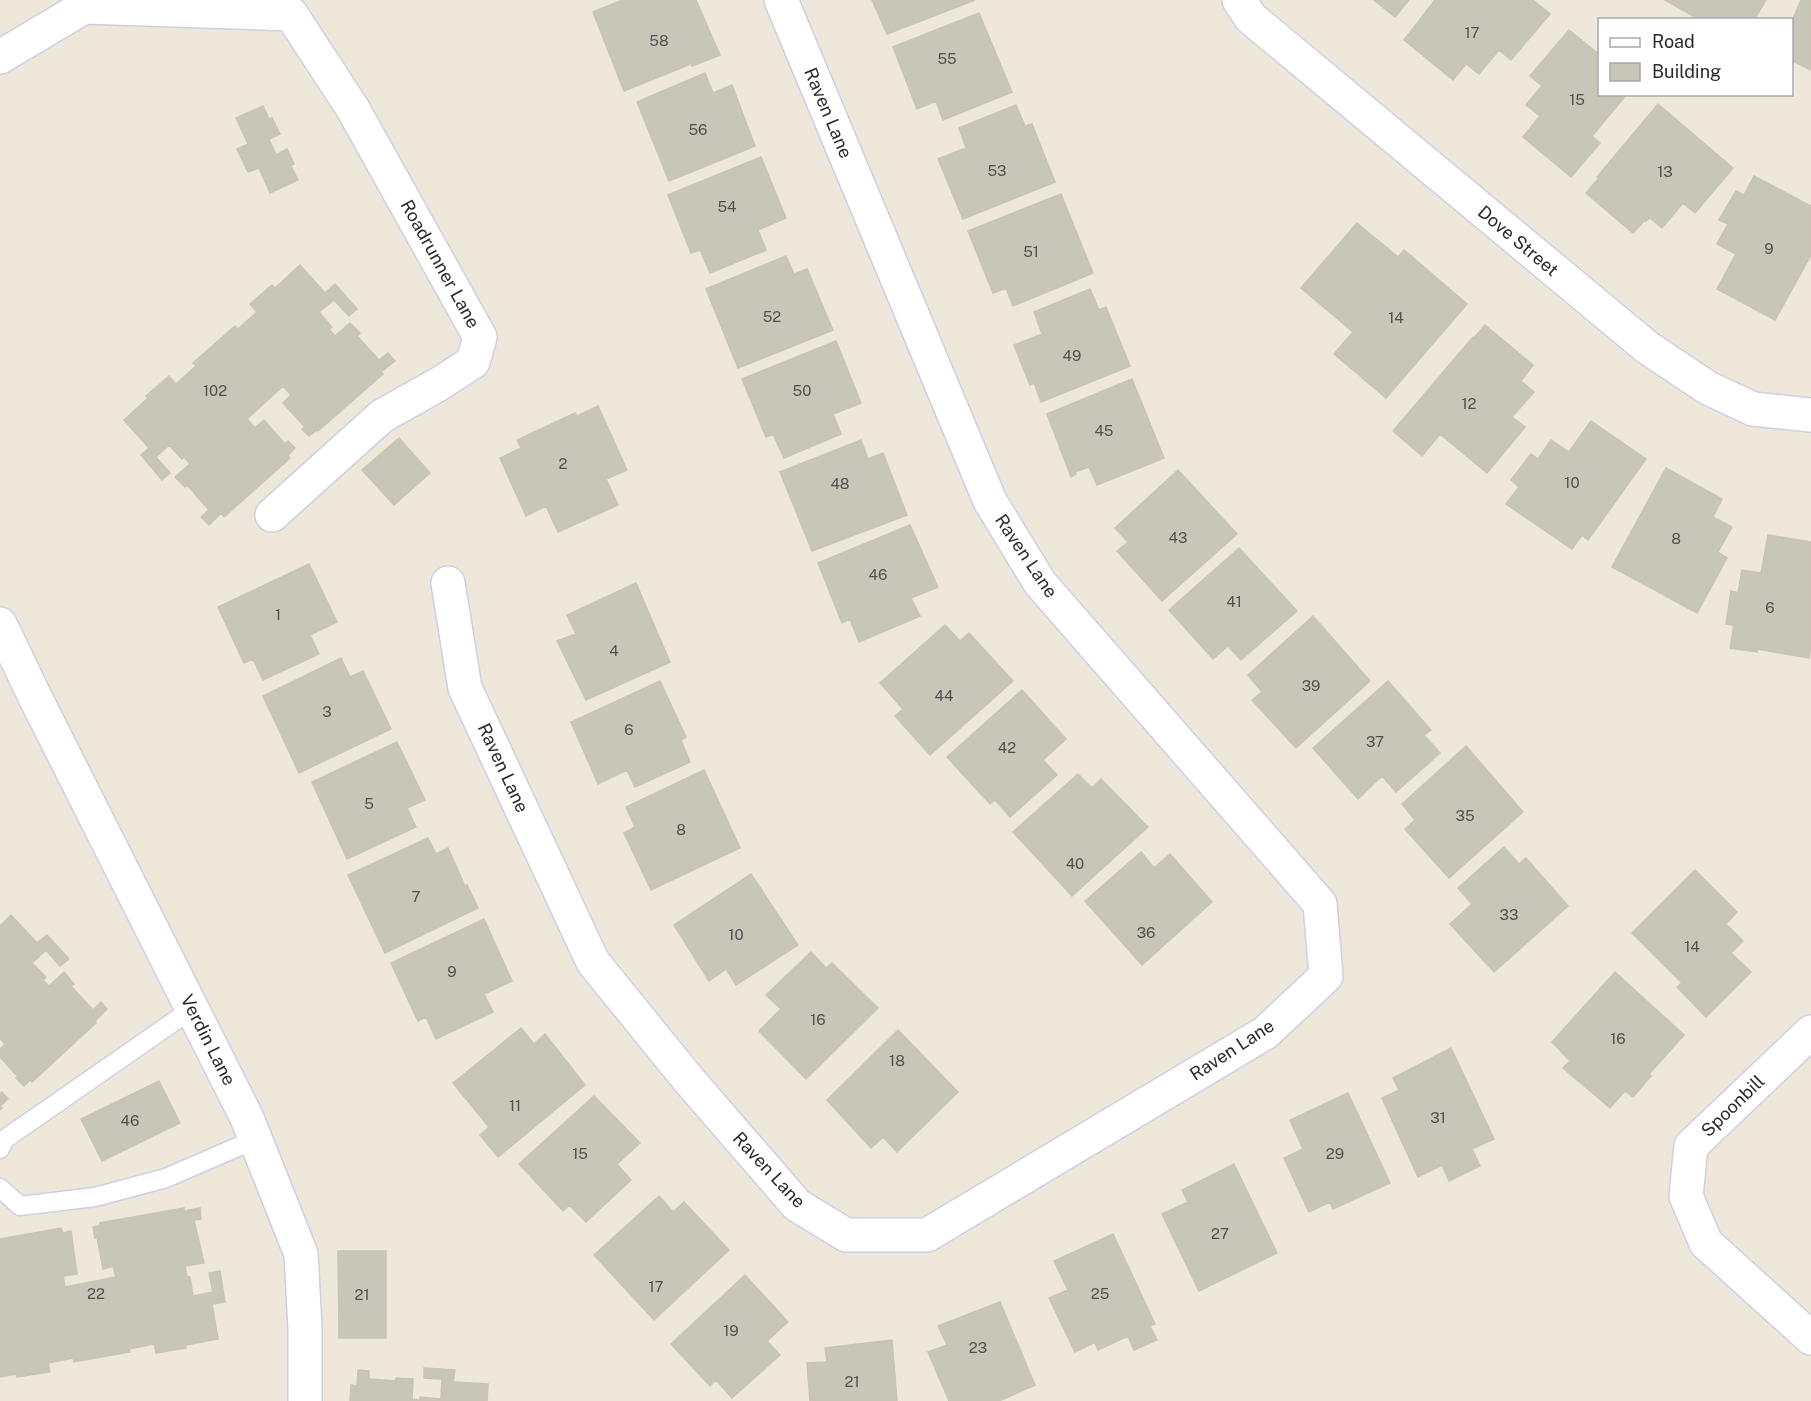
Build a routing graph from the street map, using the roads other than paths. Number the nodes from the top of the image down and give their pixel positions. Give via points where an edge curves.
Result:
1 (781, 0) edge
2 (82, 3) edge
3 (1245, 9) edge
4 (0, 57) edge
5 (1811, 415) edge
6 (272, 515) dead end
7 (448, 583) dead end
8 (0, 624) edge
9 (9, 668) edge
10 (192, 1009) junction
11 (1811, 1032) edge
12 (256, 1140) junction
13 (0, 1149) edge
14 (0, 1188) edge
15 (1811, 1338) edge
16 (305, 1401) edge

1 - 7 street, Raven Lane via 990,501 1040,583 1320,904 1326,975 1265,1033 927,1235 846,1235 796,1205 593,962 465,688
2 - 4 street
2 - 6 street, Roadrunner Lane via 291,14 353,109 480,337 473,362 382,416
3 - 5 street, Dove Street via 1648,348 1708,388 1753,409
8 - 9 street, Verdin Lane
9 - 10 street, Verdin Lane via 36,699
10 - 12 street, Verdin Lane
10 - 13 lane via 5,1139
11 - 15 street, Spoonbill via 1691,1146 1686,1196 1706,1243
12 - 14 lane via 166,1178 95,1197 20,1206
12 - 16 street, Verdin Lane via 301,1254

